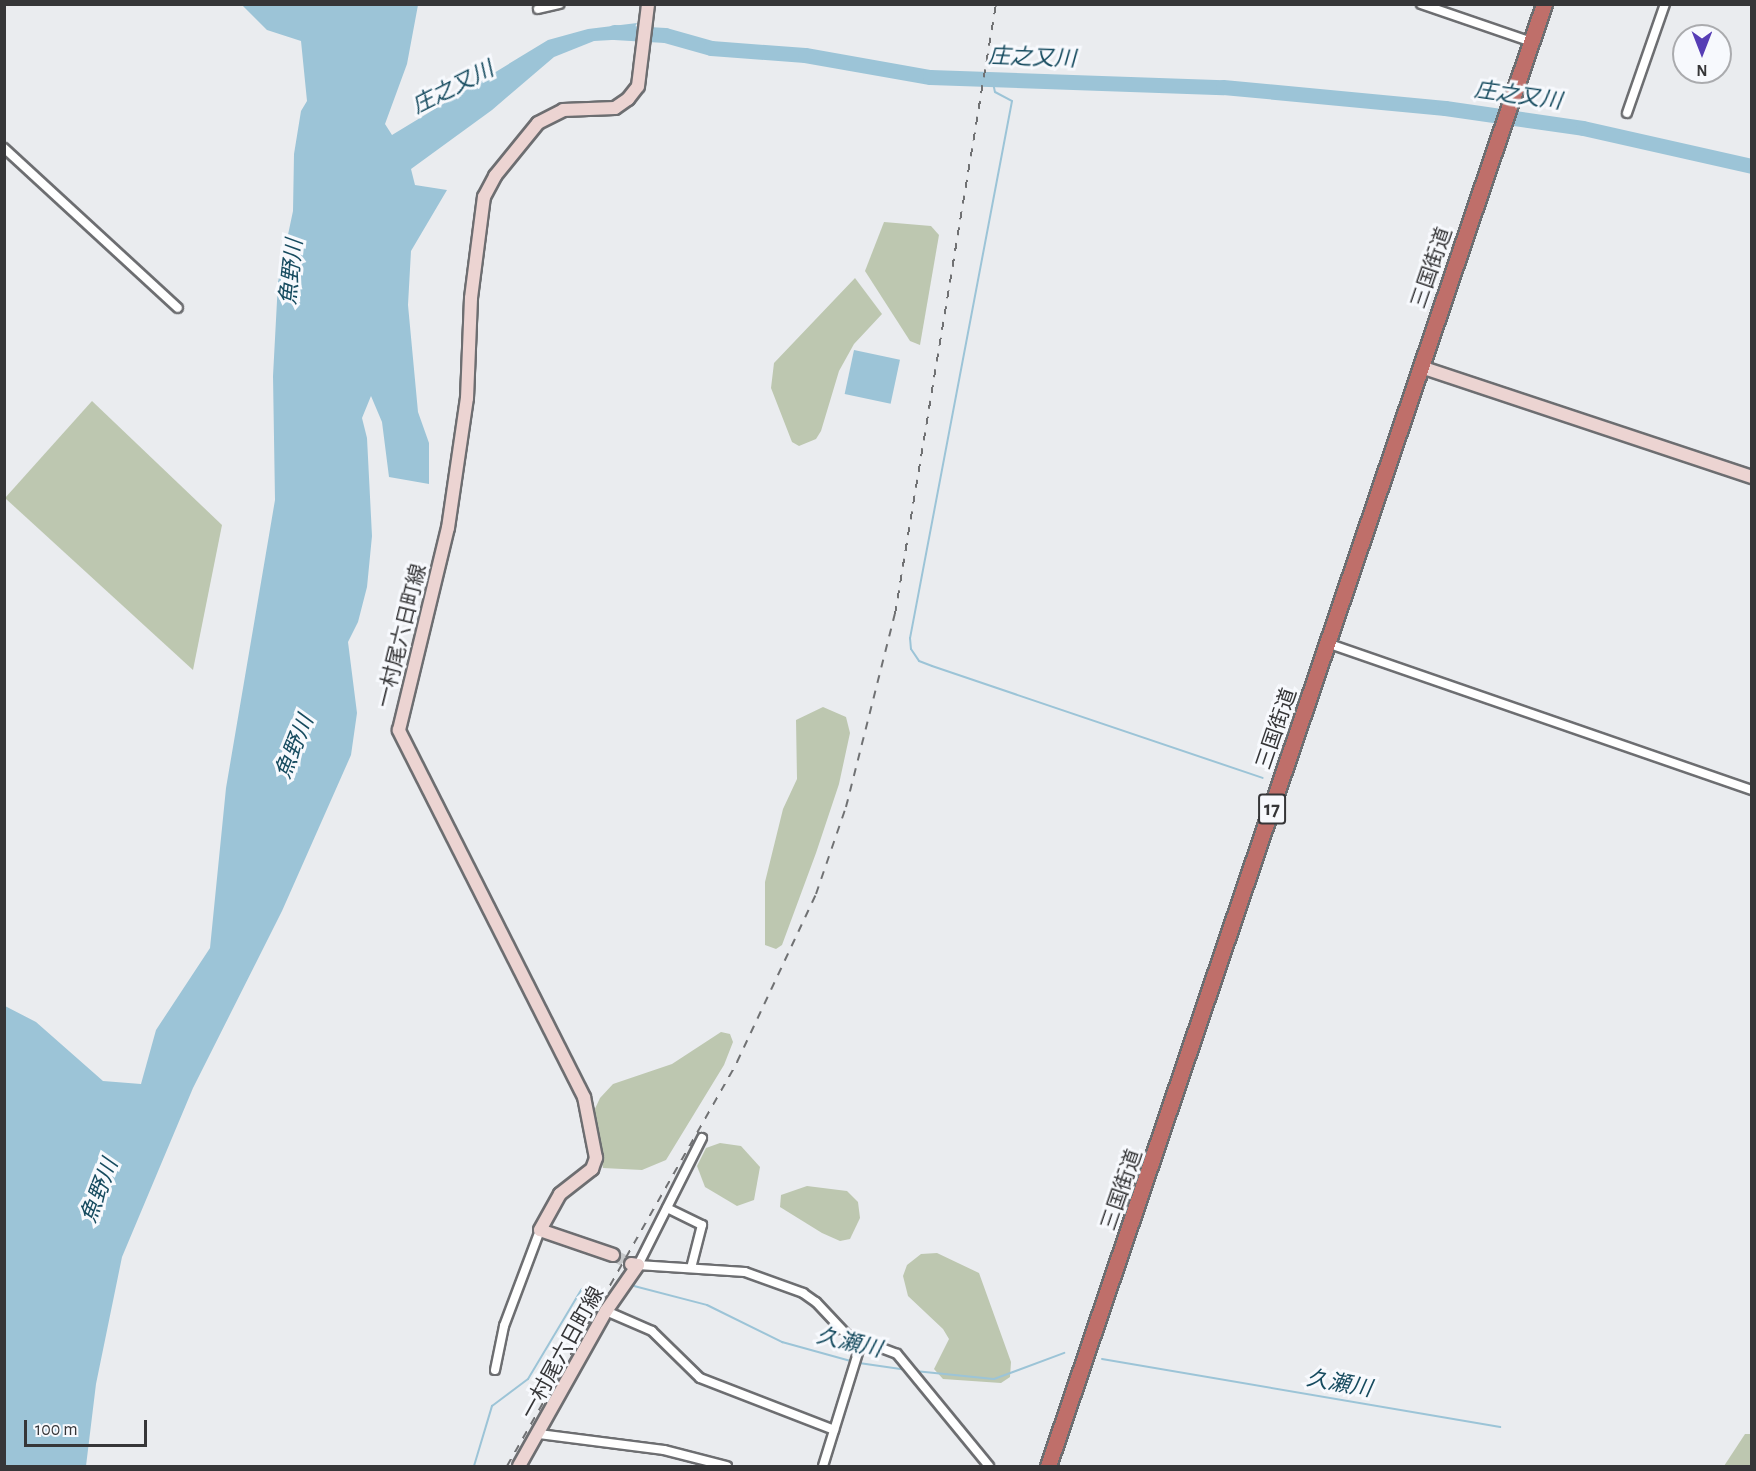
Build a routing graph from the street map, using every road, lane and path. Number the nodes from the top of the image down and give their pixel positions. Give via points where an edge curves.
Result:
1 (559, 4) edge
2 (648, 4) edge
3 (1420, 4) edge
4 (1544, 4) edge
5 (1665, 4) edge
6 (538, 9) dead end
7 (1532, 42) junction
8 (1627, 113) dead end
9 (4, 148) edge
10 (178, 308) dead end
11 (1421, 367) junction
12 (1752, 477) edge
13 (1327, 643) junction
14 (1752, 790) edge
15 (702, 1138) dead end
16 (667, 1208) junction
17 (540, 1230) junction
18 (613, 1255) tunnel mouth
19 (634, 1264) junction
20 (690, 1268) junction
21 (606, 1311) junction
22 (862, 1340) junction
23 (495, 1370) dead end
24 (834, 1430) junction
25 (539, 1434) junction
26 (519, 1467) edge
27 (727, 1467) edge
28 (822, 1467) edge
29 (989, 1467) edge
30 (1048, 1467) edge

1 - 6 street
2 - 17 main road, 一村尾六日町線 via 638,86 615,108 563,110 538,123 495,176 484,197 472,287 466,398 448,528 399,730 584,1097 596,1158 592,1169 560,1194
3 - 7 street
4 - 7 highway, 三国街道 / 17
5 - 8 street
7 - 11 highway, 三国街道 / 17
9 - 10 street
11 - 12 main road
11 - 13 highway, 三国街道 / 17
13 - 14 street
13 - 30 highway, 三国街道 / 17
15 - 16 street
16 - 19 street
16 - 20 street via 702,1225
17 - 18 main road
17 - 23 street via 504,1326
19 - 20 street
19 - 21 main road, 一村尾六日町線
20 - 22 street via 745,1272 773,1279 816,1302 847,1335
21 - 24 street via 652,1331 700,1377
21 - 25 main road, 一村尾六日町線
22 - 24 street
22 - 29 street via 897,1354
24 - 28 street
25 - 26 main road, 一村尾六日町線
25 - 27 street via 664,1450

